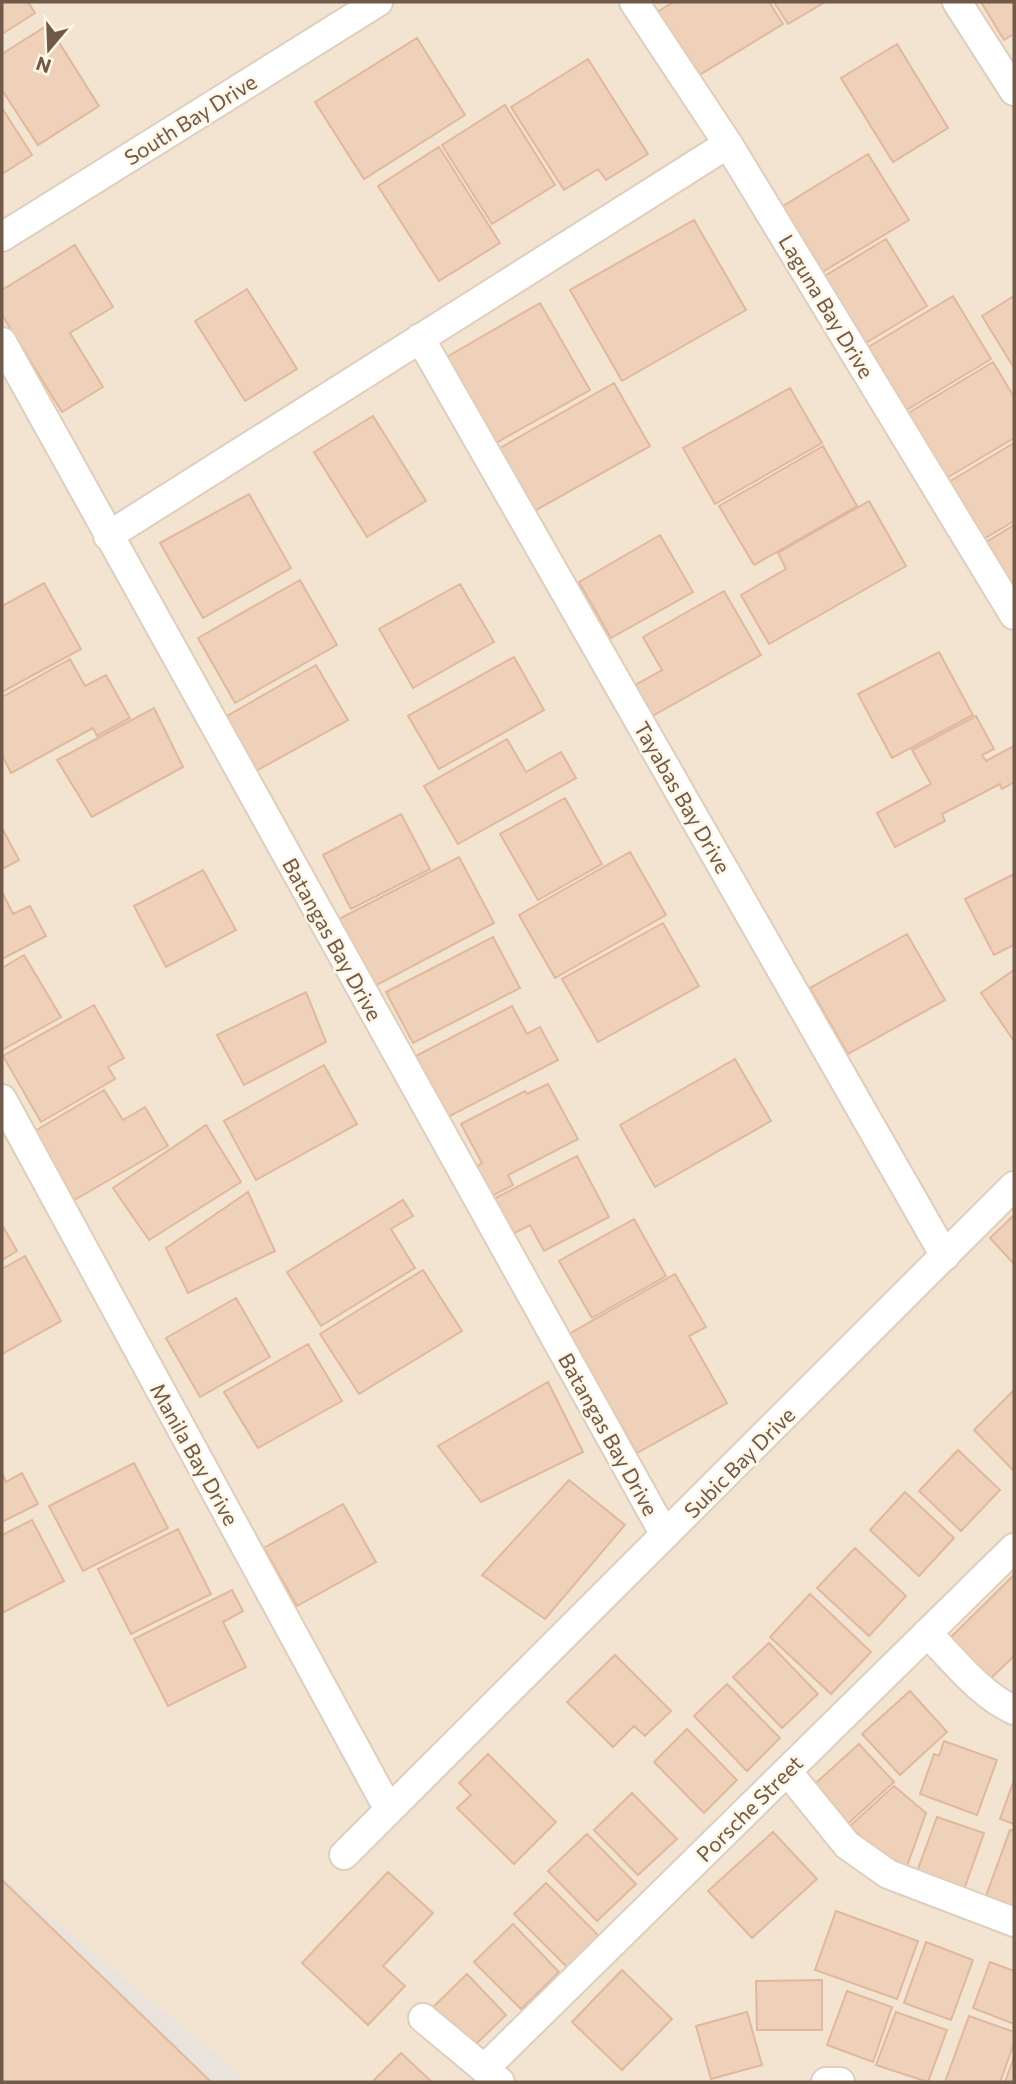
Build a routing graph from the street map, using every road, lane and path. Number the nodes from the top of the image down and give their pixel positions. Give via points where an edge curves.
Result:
1 (378, 2) edge
2 (634, 2) edge
3 (957, 2) edge
4 (1014, 91) edge
5 (728, 144) junction
6 (2, 237) edge
7 (420, 338) junction
8 (2, 342) edge
9 (108, 536) junction
10 (1014, 615) edge
11 (2, 1099) edge
12 (1014, 1186) edge
13 (945, 1256) junction
14 (665, 1535) junction
15 (1014, 1548) edge
16 (927, 1633) junction
17 (1014, 1710) edge
18 (787, 1771) junction
19 (389, 1810) junction
20 (344, 1855) dead end
21 (1014, 1922) edge
22 (423, 2018) dead end
23 (492, 2076) edge
24 (826, 2082) edge
25 (840, 2082) edge

1 - 6 street, South Bay Drive
2 - 5 street, Laguna Bay Drive
3 - 4 street
5 - 7 street
5 - 10 street, Laguna Bay Drive
7 - 9 street
7 - 13 street, Tayabas Bay Drive
8 - 9 street, Batangas Bay Drive
9 - 14 street, Batangas Bay Drive
11 - 19 street, Manila Bay Drive
12 - 13 street, Subic Bay Drive
13 - 14 street, Subic Bay Drive
14 - 19 street, Subic Bay Drive
15 - 16 street, Porsche Street
16 - 17 street via 968,1675
16 - 18 street, Porsche Street
18 - 21 street via 848,1845 888,1874
18 - 23 street, Porsche Street
19 - 20 street, Subic Bay Drive
22 - 23 street
24 - 25 street

